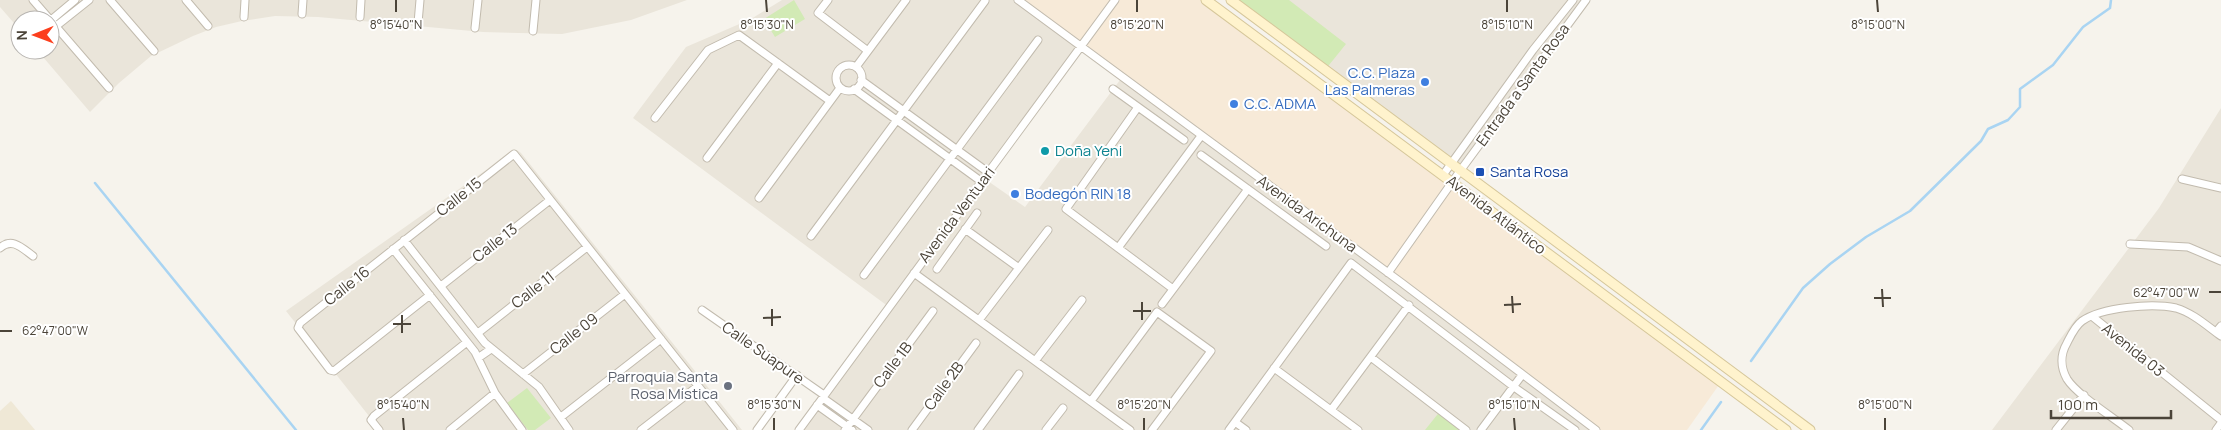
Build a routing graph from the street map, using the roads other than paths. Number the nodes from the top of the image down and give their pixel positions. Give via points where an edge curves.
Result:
1 (75, 0) edge
2 (89, 0) edge
3 (110, 0) edge
4 (186, 0) edge
5 (245, 0) edge
6 (303, 0) edge
7 (361, 0) edge
8 (420, 0) edge
9 (478, 0) edge
10 (536, 0) edge
11 (828, 0) edge
12 (906, 0) edge
13 (1018, 0) edge
14 (1115, 0) edge
15 (1206, 0) edge
16 (1231, 0) edge
17 (1573, 0) edge
18 (1586, 0) edge
19 (985, 1) dead end
20 (1567, 8) junction
21 (302, 14) dead end
22 (1575, 15) junction
23 (60, 16) edge
24 (244, 17) dead end
25 (360, 17) dead end
26 (60, 19) edge
27 (418, 23) dead end
28 (208, 26) dead end
29 (475, 28) dead end
30 (533, 31) dead end
31 (60, 35) edge
32 (1038, 40) dead end
33 (1082, 46) junction
34 (154, 51) dead end
35 (868, 51) junction
36 (778, 63) junction
37 (856, 67) junction
38 (861, 80) junction
39 (109, 88) dead end
40 (840, 88) junction
41 (854, 89) junction
42 (1113, 89) dead end
43 (830, 101) junction
44 (1138, 107) junction
45 (904, 110) junction
46 (655, 118) dead end
47 (897, 120) junction
48 (1202, 136) junction
49 (1184, 140) dead end
50 (956, 149) junction
51 (1201, 155) dead end
52 (707, 158) dead end
53 (949, 158) junction
54 (1451, 164) junction
55 (1460, 171) junction
56 (988, 173) junction
57 (1443, 176) junction
58 (2182, 179) dead end
59 (982, 182) junction
60 (1452, 182) junction
61 (2221, 188) edge
62 (1248, 189) junction
63 (759, 198) dead end
64 (550, 200) junction
65 (977, 213) dead end
66 (965, 229) junction
67 (1048, 230) dead end
68 (811, 236) dead end
69 (404, 240) junction
70 (2130, 244) dead end
71 (1326, 246) dead end
72 (587, 247) junction
73 (0, 248) edge
74 (1118, 248) junction
75 (394, 249) junction
76 (33, 256) dead end
77 (2221, 260) edge
78 (1019, 268) junction
79 (937, 269) dead end
80 (914, 273) junction
81 (1388, 273) junction
82 (864, 275) dead end
83 (440, 286) junction
84 (1173, 289) junction
85 (625, 294) junction
86 (430, 295) junction
87 (1082, 300) dead end
88 (1162, 304) dead end
89 (1408, 305) junction
90 (702, 310) dead end
91 (933, 311) dead end
92 (2093, 317) junction
93 (979, 320) junction
94 (2221, 326) edge
95 (478, 334) junction
96 (2218, 334) edge
97 (661, 339) junction
98 (467, 342) junction
99 (976, 343) dead end
100 (491, 349) junction
101 (478, 358) junction
102 (1372, 358) junction
103 (1035, 361) junction
104 (1274, 368) junction
105 (522, 374) junction
106 (1019, 374) dead end
107 (1522, 375) junction
108 (797, 376) junction
109 (698, 386) junction
110 (1514, 387) junction
111 (495, 393) junction
112 (2084, 395) junction
113 (824, 396) junction
114 (1091, 401) junction
115 (817, 405) junction
116 (1063, 408) dead end
117 (1331, 410) junction
118 (561, 417) junction
119 (853, 419) junction
120 (1235, 422) junction
121 (2221, 422) edge
122 (848, 429) edge
123 (378, 430) edge
124 (450, 430) edge
125 (522, 430) edge
126 (569, 430) edge
127 (641, 430) edge
128 (733, 430) edge
129 (757, 430) edge
130 (799, 430) edge
131 (868, 430) edge
132 (912, 430) edge
133 (978, 430) edge
134 (1046, 430) edge
135 (1130, 430) edge
136 (1152, 430) edge
137 (1229, 430) edge
138 (1246, 430) edge
139 (1358, 430) edge
140 (1466, 430) edge
141 (1481, 430) edge
142 (1574, 430) edge
143 (1596, 430) edge
144 (1786, 430) edge
145 (1810, 430) edge
146 (2056, 430) edge
147 (2129, 430) edge
148 (2216, 430) edge

1 - 23 street
2 - 26 street
3 - 34 street
4 - 28 street
5 - 24 street
6 - 21 street
7 - 25 street
8 - 27 street
9 - 29 street
10 - 30 street
11 - 35 street via 818,14
12 - 35 street
13 - 33 street, Avenida Arichuna
14 - 33 street, Avenida Ventuari
15 - 57 main road, Avenida Atlántico
16 - 54 main road, Avenida Atlántico
17 - 20 street, Entrada a Santa Rosa
18 - 22 street, Entrada a Santa Rosa
19 - 45 street
20 - 22 street
20 - 54 street, Entrada a Santa Rosa
22 - 55 street, Entrada a Santa Rosa
31 - 39 street
32 - 50 street
33 - 48 street, Avenida Arichuna
33 - 56 street, Avenida Ventuari
35 - 37 street
36 - 43 street
36 - 46 street via 739,35 708,50
36 - 52 street
37 - 38 street via 861,73
37 - 40 street via 848,65 838,72 836,80
38 - 41 street
38 - 45 street
40 - 41 street
40 - 43 street
41 - 47 street
42 - 44 street
43 - 63 street
44 - 49 street
44 - 74 street via 1066,209
45 - 47 street
45 - 50 street
47 - 53 street
47 - 68 street
48 - 74 street
48 - 81 street, Avenida Arichuna
50 - 53 street
50 - 56 street
51 - 62 street
53 - 59 street
53 - 82 street
54 - 55 main road, Avenida Atlántico
54 - 57 street, Entrada a Santa Rosa
55 - 60 street, Entrada a Santa Rosa
55 - 145 main road, Avenida Atlántico
56 - 59 street, Avenida Ventuari
57 - 60 main road, Avenida Atlántico
58 - 61 street
59 - 80 street, Avenida Ventuari
60 - 81 street, Entrada a Santa Rosa
60 - 144 main road, Avenida Atlántico
62 - 71 street
62 - 84 street
64 - 69 street, Calle 15 via 514,154
64 - 72 street
64 - 83 street, Calle 13
65 - 66 street
66 - 78 street
66 - 79 street
67 - 78 street
69 - 75 street, Calle 15
69 - 83 street
70 - 77 street via 2188,247
72 - 85 street
72 - 95 street, Calle 11
73 - 76 street via 14,243
74 - 84 street
75 - 86 street
75 - 86 street, Calle 16 via 300,323 298,328 330,370 334,371
78 - 93 street
80 - 93 street
80 - 113 street, Avenida Ventuari
81 - 107 street, Avenida Arichuna
83 - 95 street
84 - 88 street
85 - 97 street
85 - 105 street, Calle 09
86 - 98 street
87 - 103 street
89 - 102 street
89 - 104 street via 1351,263
89 - 110 street
90 - 108 street, Calle Suapure
91 - 119 street, Calle 1B
92 - 96 street via 2132,306 2163,306 2186,312
92 - 112 street via 2077,325 2061,354 2068,381
92 - 121 street, Avenida 03
93 - 103 street
94 - 96 street
95 - 100 street
97 - 109 street
97 - 118 street
98 - 101 street
98 - 123 street via 374,416 371,420
99 - 132 street, Calle 2B
100 - 101 street
100 - 105 street
101 - 111 street
102 - 117 street
102 - 140 street
103 - 114 street
104 - 117 street
104 - 120 street
105 - 118 street via 541,390
106 - 133 street
107 - 110 street
107 - 143 street, Avenida Arichuna
108 - 113 street, Calle Suapure
108 - 129 street
109 - 127 street
109 - 128 street
110 - 141 street
110 - 142 street
111 - 124 street
111 - 125 street
112 - 146 street
112 - 147 street
113 - 115 street, Avenida Ventuari
113 - 119 street, Calle Suapure
114 - 135 street
114 - 136 street via 1157,312 1211,351
115 - 122 street
115 - 130 street, Avenida Ventuari
116 - 134 street
117 - 139 street
118 - 126 street
119 - 122 street, Calle 1B
119 - 131 street, Calle Suapure
120 - 137 street
120 - 138 street
121 - 148 street

